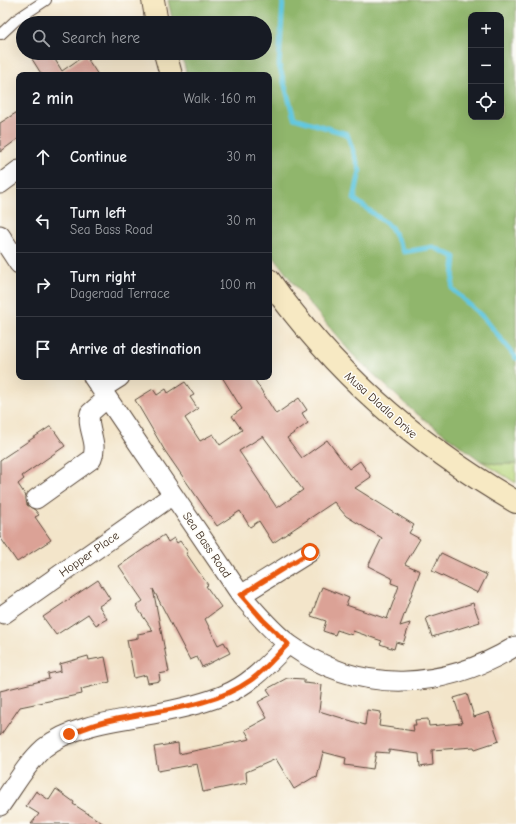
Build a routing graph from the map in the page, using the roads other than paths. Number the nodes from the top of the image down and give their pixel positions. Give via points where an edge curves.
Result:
1 (46, 0) edge
2 (153, 0) edge
3 (21, 16) edge
4 (156, 16) edge
5 (16, 20) edge
6 (1, 34) edge
7 (167, 60) edge
8 (170, 72) edge
9 (16, 172) edge
10 (0, 184) edge
11 (0, 235) edge
12 (16, 259) edge
13 (272, 284) edge
14 (115, 380) edge
15 (101, 388) edge
16 (173, 495) junction
17 (36, 499) dead end
18 (516, 502) edge
19 (310, 552) dead end
20 (241, 595) junction
21 (4, 614) dead end
22 (288, 644) junction
23 (516, 646) edge
24 (0, 806) edge

1 - 3 lane
2 - 4 street
5 - 6 lane
7 - 8 street
9 - 10 street
11 - 12 street
13 - 18 street, Musa Dladla Drive via 336,364 368,395 420,440 473,478
14 - 15 street
15 - 16 street, Sea Bass Road
15 - 17 street via 89,415 95,444 92,459
16 - 20 street, Sea Bass Road
16 - 21 street, Hopper Place
19 - 20 street
20 - 22 street, Sea Bass Road
22 - 23 street, Sea Bass Road via 334,669 371,679 390,681 420,681 444,677 496,659
22 - 24 street via 251,680 225,694 163,712 105,722 69,734 46,747 32,761

